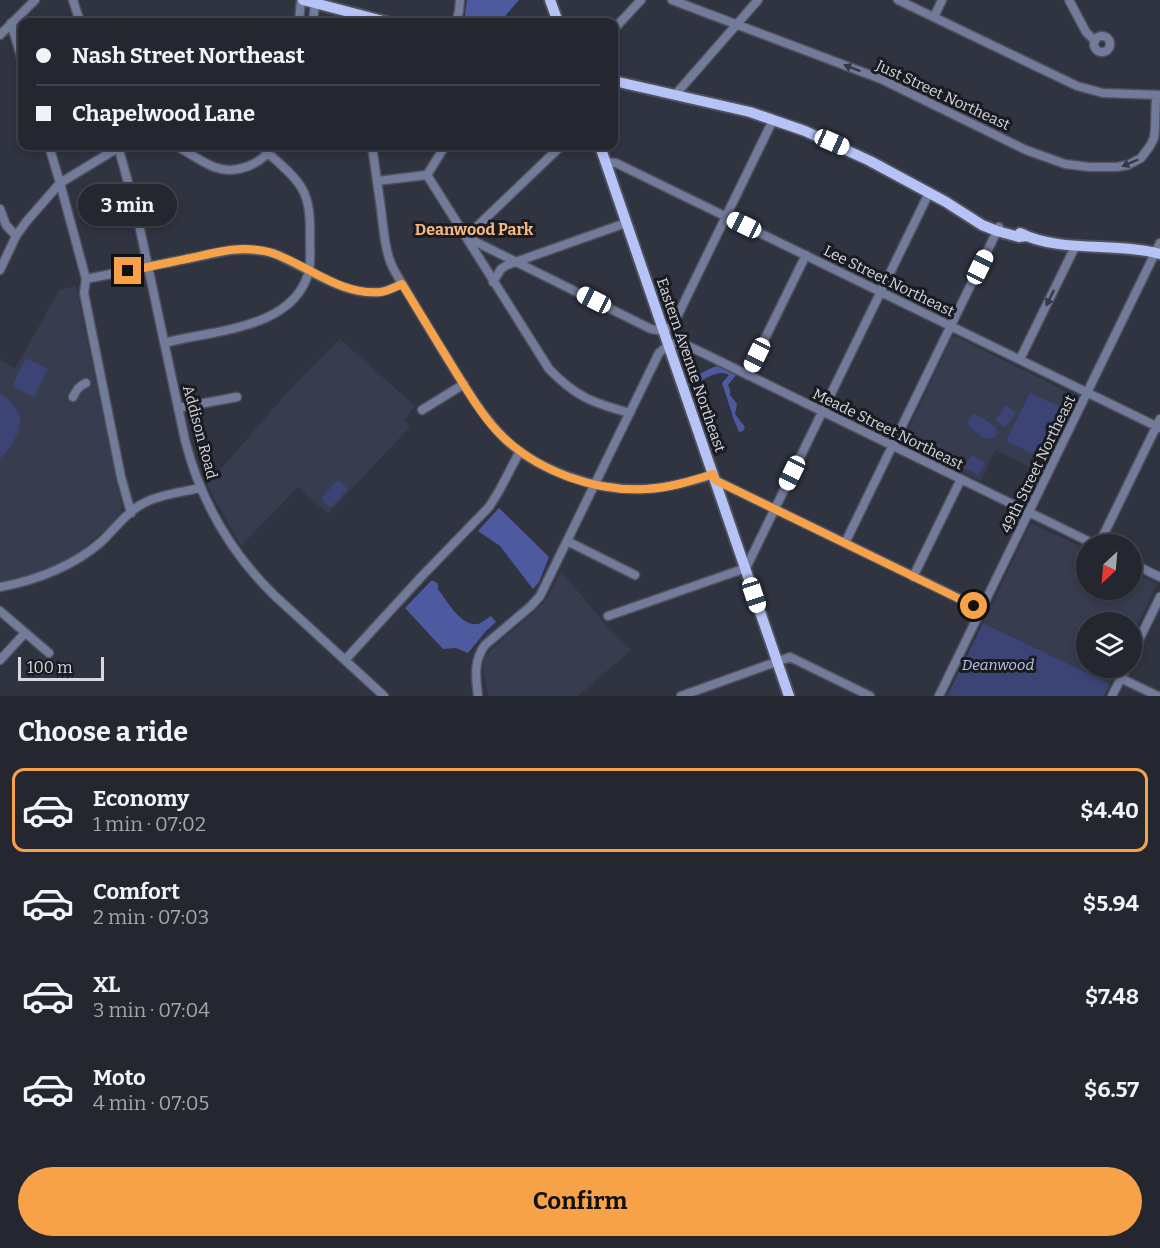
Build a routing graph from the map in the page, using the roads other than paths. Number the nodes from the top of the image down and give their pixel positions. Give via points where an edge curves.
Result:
1 (35, 0) edge
2 (73, 0) edge
3 (460, 0) edge
4 (550, 0) edge
5 (641, 0) edge
6 (672, 0) edge
7 (758, 0) edge
8 (898, 0) edge
9 (942, 0) edge
10 (1069, 0) edge
11 (306, 1) edge
12 (934, 17) junction
13 (79, 18) edge
14 (300, 18) edge
15 (312, 18) edge
16 (372, 18) edge
17 (457, 18) edge
18 (557, 18) edge
19 (11, 23) junction
20 (736, 24) junction
21 (618, 25) edge
22 (0, 35) edge
23 (1095, 41) dead end
24 (18, 47) edge
25 (618, 82) edge
26 (675, 95) junction
27 (1158, 95) edge
28 (773, 120) junction
29 (50, 150) edge
30 (113, 150) edge
31 (120, 150) edge
32 (184, 150) edge
33 (269, 150) edge
34 (271, 150) edge
35 (373, 150) edge
36 (443, 150) edge
37 (557, 150) edge
38 (602, 150) edge
39 (606, 162) junction
40 (427, 175) junction
41 (377, 181) junction
42 (60, 183) junction
43 (929, 193) junction
44 (0, 209) edge
45 (726, 216) junction
46 (626, 223) junction
47 (998, 229) junction
48 (16, 236) junction
49 (466, 237) junction
50 (1076, 245) junction
51 (1158, 253) edge
52 (806, 255) junction
53 (518, 262) junction
54 (149, 267) junction
55 (0, 270) edge
56 (309, 271) junction
57 (86, 279) junction
58 (493, 282) junction
59 (402, 284) junction
60 (881, 291) junction
61 (951, 326) junction
62 (664, 331) junction
63 (164, 343) junction
64 (668, 345) junction
65 (1020, 359) junction
66 (747, 375) junction
67 (87, 383) dead end
68 (464, 384) junction
69 (1088, 392) junction
70 (74, 397) dead end
71 (237, 397) dead end
72 (178, 408) junction
73 (422, 410) dead end
74 (822, 412) junction
75 (630, 413) junction
76 (1159, 424) edge
77 (892, 446) junction
78 (520, 451) junction
79 (714, 477) junction
80 (961, 480) junction
81 (595, 484) junction
82 (200, 488) junction
83 (774, 509) junction
84 (1028, 512) junction
85 (131, 513) junction
86 (1104, 534) edge
87 (1076, 535) edge
88 (567, 541) junction
89 (844, 543) junction
90 (746, 568) junction
91 (1142, 568) edge
92 (635, 575) dead end
93 (914, 577) junction
94 (1160, 577) edge
95 (0, 587) edge
96 (1160, 597) edge
97 (981, 609) junction
98 (0, 610) edge
99 (608, 616) dead end
100 (25, 633) junction
101 (1142, 634) edge
102 (50, 653) dead end
103 (0, 660) edge
104 (345, 660) junction
105 (777, 661) junction
106 (1120, 678) joint
107 (384, 696) edge
108 (478, 696) edge
109 (681, 696) edge
110 (789, 696) edge
111 (870, 696) edge
112 (939, 696) edge
113 (1112, 696) edge
114 (1158, 696) edge

1 - 19 street
2 - 13 street
3 - 17 street
4 - 18 main road
5 - 21 street
6 - 20 street, Just Street Northeast
7 - 20 street
8 - 12 street
9 - 12 street
10 - 23 street via 1086,33
11 - 14 street
11 - 15 street
11 - 16 main road
12 - 27 street via 1077,86 1103,93
19 - 22 street
19 - 24 street
20 - 26 street
27 -> 20 street, Just Street Northeast via 1154,138 1141,158 1117,167 1073,165 1026,150 881,79
25 - 26 main road
26 - 28 main road
28 - 43 main road via 848,150
28 - 45 street
29 - 42 street
30 - 42 street
31 - 54 street, Addison Road
32 - 33 street via 226,170 250,165
34 - 56 street via 307,197 311,218
35 - 41 street
36 - 40 street
37 - 49 street
38 - 39 main road, Eastern Avenue Northeast
39 - 45 street, Lee Street Northeast via 616,162
39 - 46 main road, Eastern Avenue Northeast
40 - 41 street
40 - 49 street
41 - 59 street via 388,257
42 - 48 street
42 - 57 street
43 - 47 main road via 975,221
43 - 60 street
44 - 48 street
45 - 52 street, Lee Street Northeast
45 - 62 street via 673,325
46 - 53 street
46 - 62 main road, Eastern Avenue Northeast
47 - 50 main road via 1020,237
47 - 61 street
48 - 55 street
49 - 53 street
49 - 58 street
50 - 51 main road
50 -> 65 street
51 - 69 street, 49th Street Northeast
52 - 60 street, Lee Street Northeast
52 - 66 street
53 - 58 street via 501,269
53 - 62 street via 651,329
54 - 56 street via 253,249
54 - 57 street
54 - 63 street, Addison Road
56 - 59 street via 360,291 388,291
56 - 63 street via 295,299 271,316
57 - 85 street via 84,293
58 - 75 street via 538,355 559,380 584,398
59 - 68 street
60 - 61 street, Lee Street Northeast
60 - 74 street
61 - 65 street, Lee Street Northeast
61 - 77 street
62 - 64 main road, Eastern Avenue Northeast
63 - 72 street, Addison Road
64 - 66 street, Meade Street Northeast via 679,342
64 - 75 street via 659,353
64 - 79 main road, Eastern Avenue Northeast
65 - 69 street, Lee Street Northeast
66 - 74 street, Meade Street Northeast
67 - 70 street via 81,385
68 - 73 street
68 - 78 street via 502,437
69 - 76 street, Lee Street Northeast
69 - 84 street, 49th Street Northeast
71 - 72 street
72 - 82 street, Addison Road
74 - 77 street, Meade Street Northeast
74 - 83 street
75 - 81 street
76 - 86 street
77 - 80 street, Meade Street Northeast
77 - 89 street
78 - 81 street via 558,472
78 - 104 street via 489,507
79 - 81 street via 646,489
79 - 83 street
79 - 90 main road, Eastern Avenue Northeast
80 - 84 street, Meade Street Northeast
80 - 93 street
81 - 88 street
82 - 85 street via 150,500
82 - 104 street, Addison Road via 243,561
83 - 89 street
83 - 90 street
84 - 87 street, Meade Street Northeast
84 - 97 street, 49th Street Northeast
85 - 95 street via 80,558 45,575
88 - 92 street
88 - 108 street via 540,596 479,652
89 - 93 street
90 - 99 street
90 - 105 main road, Eastern Avenue Northeast
91 - 94 street
93 - 97 street
96 - 101 street
97 - 112 street, 49th Street Northeast
98 - 100 street
100 - 102 street
100 - 103 street
104 - 107 street, Addison Road
105 - 109 street
105 - 110 main road, Eastern Avenue Northeast
105 - 111 street via 790,657
106 - 113 street
106 - 114 street

